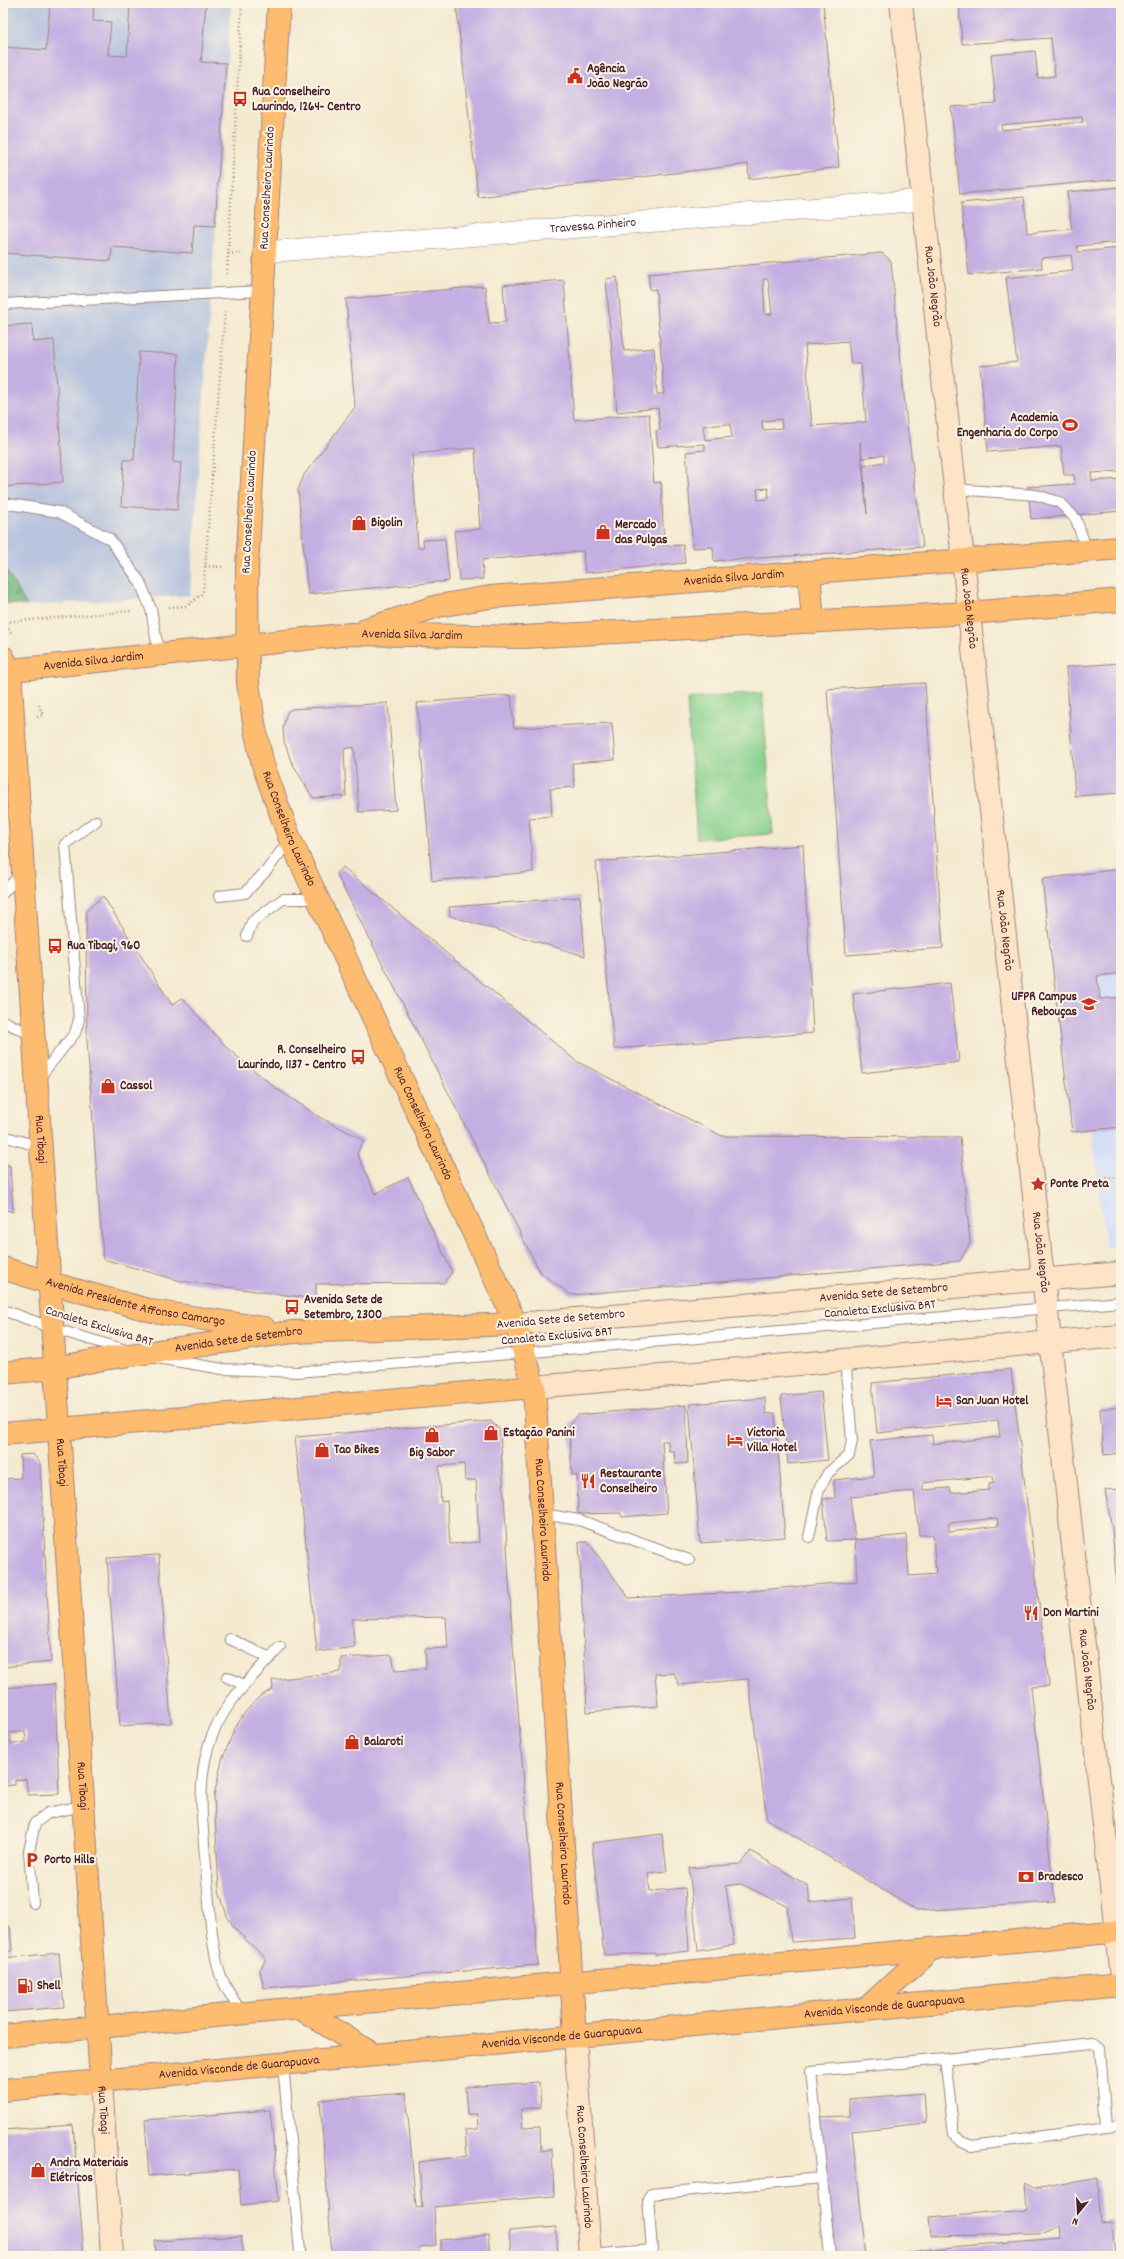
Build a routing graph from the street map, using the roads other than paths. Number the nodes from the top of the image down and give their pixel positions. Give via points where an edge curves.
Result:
1 (278, 3) edge
2 (901, 3) edge
3 (922, 200) junction
4 (264, 252) junction
5 (262, 291) junction
6 (3, 304) edge
7 (955, 489) junction
8 (3, 503) edge
9 (1121, 548) edge
10 (1087, 551) junction
11 (963, 561) junction
12 (809, 572) junction
13 (1121, 600) edge
14 (969, 613) junction
15 (813, 622) junction
16 (351, 634) junction
17 (246, 645) junction
18 (159, 654) junction
19 (5, 666) edge
20 (96, 821) dead end
21 (290, 838) junction
22 (23, 870) junction
23 (3, 893) edge
24 (218, 896) dead end
25 (317, 899) junction
26 (247, 936) dead end
27 (3, 1021) edge
28 (34, 1036) junction
29 (37, 1081) junction
30 (3, 1136) edge
31 (41, 1147) junction
32 (3, 1268) edge
33 (1121, 1273) edge
34 (1043, 1280) junction
35 (50, 1283) junction
36 (1121, 1302) edge
37 (1046, 1308) junction
38 (3, 1310) edge
39 (516, 1324) junction
40 (52, 1328) junction
41 (293, 1332) junction
42 (1121, 1336) edge
43 (1050, 1341) junction
44 (525, 1353) junction
45 (140, 1354) junction
46 (845, 1358) junction
47 (55, 1368) junction
48 (3, 1373) edge
49 (534, 1387) junction
50 (59, 1431) junction
51 (3, 1434) edge
52 (542, 1514) junction
53 (809, 1537) dead end
54 (689, 1560) dead end
55 (230, 1639) dead end
56 (280, 1647) dead end
57 (270, 1658) junction
58 (227, 1677) dead end
59 (244, 1685) junction
60 (83, 1806) junction
61 (33, 1903) dead end
62 (1118, 1932) edge
63 (932, 1949) junction
64 (1121, 1977) edge
65 (572, 1982) junction
66 (1121, 1985) edge
67 (300, 2008) junction
68 (867, 2008) junction
69 (242, 2014) junction
70 (97, 2026) junction
71 (575, 2036) junction
72 (6, 2038) edge
73 (374, 2055) junction
74 (945, 2059) junction
75 (283, 2064) junction
76 (100, 2080) junction
77 (3, 2090) edge
78 (1121, 2125) edge
79 (1106, 2127) junction
80 (821, 2178) junction
81 (300, 2252) dead end
82 (653, 2253) edge
83 (589, 2255) edge
84 (112, 2256) edge
85 (830, 2256) edge

1 - 4 main road, Rua Conselheiro Laurindo
2 - 3 main road, Rua João Negrão
3 - 4 street, Travessa Pinheiro
3 - 7 main road, Rua João Negrão
4 - 5 main road, Rua Conselheiro Laurindo
5 - 6 lane
5 - 17 main road, Rua Conselheiro Laurindo via 247,568
7 - 10 lane via 1036,495 1059,502 1076,519
7 - 11 main road, Rua João Negrão
8 - 18 lane via 59,512 110,539 140,582 151,609
9 - 10 main road, Avenida Silva Jardim
10 - 11 main road, Avenida Silva Jardim
11 - 12 main road, Avenida Silva Jardim
11 - 14 main road, Rua João Negrão
12 - 15 main road
12 - 16 main road, Avenida Silva Jardim via 490,597 438,606
13 - 14 main road, Avenida Silva Jardim
14 - 15 main road, Avenida Silva Jardim
14 - 34 main road, Rua João Negrão
15 - 16 main road, Avenida Silva Jardim via 523,637
16 - 17 main road, Avenida Silva Jardim
17 - 18 main road, Avenida Silva Jardim
17 - 21 main road, Rua Conselheiro Laurindo via 248,683 263,765
18 - 19 main road, Avenida Silva Jardim
19 - 22 main road, Rua Tibagi
20 - 29 lane via 65,844 79,1020 75,1033
21 - 24 lane via 267,870 245,892
21 - 25 main road, Rua Conselheiro Laurindo
22 - 23 lane
22 - 28 main road, Rua Tibagi
25 - 26 lane via 282,899 252,922
25 - 39 main road, Rua Conselheiro Laurindo
27 - 28 lane
28 - 29 main road, Rua Tibagi
29 - 31 main road, Rua Tibagi
30 - 31 lane
31 - 35 main road, Rua Tibagi
32 - 35 main road, Avenida Presidente Affonso Camargo
33 - 34 main road, Avenida Sete de Setembro
34 - 37 main road, Rua João Negrão
34 - 39 main road, Avenida Sete de Setembro
35 - 40 main road, Rua Tibagi
35 - 41 main road, Avenida Presidente Affonso Camargo via 152,1311 205,1321
36 - 37 lane, Canaleta Exclusiva BRT
37 - 43 main road, Rua João Negrão
37 - 44 lane, Canaleta Exclusiva BRT
38 - 40 lane, Canaleta Exclusiva BRT
39 - 41 main road, Avenida Sete de Setembro
39 - 44 main road, Rua Conselheiro Laurindo
40 - 45 lane, Canaleta Exclusiva BRT
40 - 47 main road, Rua Tibagi
41 - 45 main road, Avenida Sete de Setembro
42 - 43 main road
43 - 46 main road
43 - 62 main road, Rua João Negrão
44 - 45 lane, Canaleta Exclusiva BRT via 297,1372 261,1372 202,1366
44 - 49 main road, Rua Conselheiro Laurindo
45 - 47 main road, Avenida Sete de Setembro
46 - 49 main road
46 - 53 lane via 852,1441 848,1455 828,1473 819,1489
47 - 48 main road, Avenida Sete de Setembro
47 - 50 main road, Rua Tibagi
49 - 50 main road
49 - 52 main road, Rua Conselheiro Laurindo
50 - 51 main road
50 - 60 main road, Rua Tibagi
52 - 54 lane via 579,1520
52 - 65 main road, Rua Conselheiro Laurindo
55 - 57 lane
56 - 57 lane
57 - 59 lane
58 - 59 lane
59 - 69 lane via 222,1713 211,1737 201,1800 213,1940 220,1975
60 - 61 lane via 48,1813 35,1823 29,1851
60 - 70 main road, Rua Tibagi
62 - 63 main road
62 - 64 main road, Rua João Negrão
63 - 65 main road
63 - 68 main road
65 - 67 main road
65 - 71 main road, Rua Conselheiro Laurindo
66 - 68 main road, Avenida Visconde de Guarapuava
67 - 69 main road
67 - 73 main road
68 - 71 main road, Avenida Visconde de Guarapuava
69 - 70 main road
70 - 72 main road
70 - 76 main road, Rua Tibagi
71 - 73 main road, Avenida Visconde de Guarapuava
71 - 83 main road, Rua Conselheiro Laurindo
73 - 75 main road, Avenida Visconde de Guarapuava
74 - 79 lane via 954,2134 961,2142 972,2146
74 - 79 lane via 1098,2044
74 - 80 lane via 811,2071
75 - 76 main road, Avenida Visconde de Guarapuava
75 - 81 lane
76 - 77 main road, Avenida Visconde de Guarapuava
76 - 84 main road, Rua Tibagi
78 - 79 lane
80 - 82 lane via 651,2194 648,2198
80 - 85 lane
82 - 83 lane

